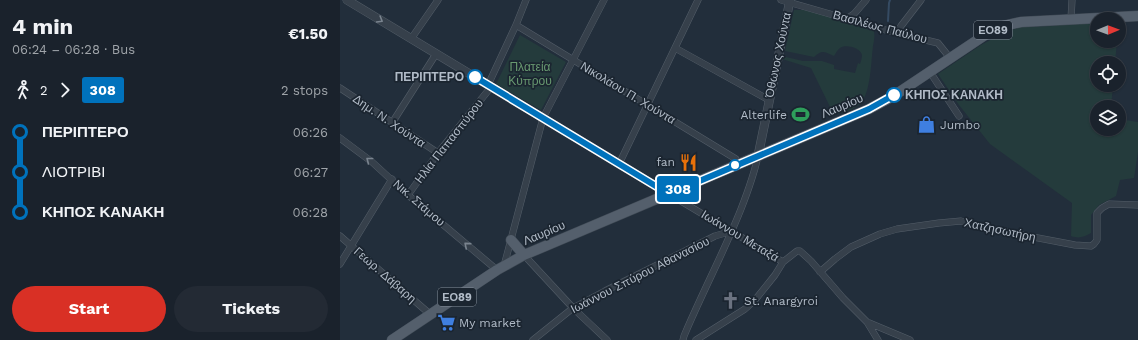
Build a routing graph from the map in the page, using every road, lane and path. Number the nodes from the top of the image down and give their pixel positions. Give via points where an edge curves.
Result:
1 (347, 0) edge
2 (438, 0) edge
3 (526, 0) edge
4 (604, 0) edge
5 (698, 0) edge
6 (781, 0) edge
7 (866, 0) edge
8 (921, 0) edge
9 (1072, 0) edge
10 (790, 1) edge
11 (1138, 16) edge
12 (848, 18) junction
13 (1071, 19) junction
14 (516, 25) junction
15 (896, 33) junction
16 (411, 39) junction
17 (675, 48) junction
18 (436, 54) junction
19 (950, 58) junction
20 (573, 60) junction
21 (930, 72) junction
22 (490, 86) junction
23 (340, 88) edge
24 (769, 100) junction
25 (648, 104) junction
26 (959, 116) dead end
27 (543, 118) junction
28 (392, 123) junction
29 (340, 138) edge
30 (438, 153) junction
31 (758, 156) junction
32 (619, 164) junction
33 (738, 164) junction
34 (392, 179) junction
35 (669, 194) junction
36 (408, 195) junction
37 (1138, 205) edge
38 (732, 231) junction
39 (340, 236) edge
40 (511, 240) junction
41 (351, 246) junction
42 (524, 255) junction
43 (783, 262) junction
44 (340, 264) edge
45 (501, 268) junction
46 (820, 272) junction
47 (573, 308) junction
48 (430, 315) junction
49 (867, 322) junction
50 (392, 340) edge
51 (533, 340) edge
52 (608, 340) edge
53 (683, 340) edge
54 (696, 340) edge
55 (878, 340) edge
56 (910, 340) edge

1 -> 16 street, Ιωάννου Μεταξά
2 - 16 street
3 - 14 street, Ηλία Παπασπύρου
4 - 20 street
5 - 17 street
6 - 10 street, Βασιλέως Παύλου
7 - 12 street
8 - 15 street
9 - 13 street
10 - 12 street, Βασιλέως Παύλου
10 - 24 street, Όθωνος Χούντα
11 - 13 main road, Λαυρίου / ΕΟ89
12 - 15 street, Βασιλέως Παύλου
13 - 19 main road, Λαυρίου / ΕΟ89 via 1007,24
14 - 20 street, Νικολάου Π. Χούντα
14 - 22 street, Ηλία Παπασπύρου
15 - 19 street, Βασιλέως Παύλου via 938,43
16 - 18 street, Ιωάννου Μεταξά
17 - 24 street
17 - 25 street
18 - 22 street, Ιωάννου Μεταξά
18 - 28 street
19 - 21 main road, Λαυρίου / ΕΟ89
20 - 25 street, Νικολάου Π. Χούντα
20 - 27 street
21 - 26 street
21 - 31 main road, Λαυρίου / ΕΟ89 via 876,105
22 - 27 street, Ιωάννου Μεταξά
22 - 30 street, Ηλία Παπασπύρου
23 - 28 street, Δημ. Ν. Χούντα
24 - 31 street, Όθωνος Χούντα
25 - 32 street
25 - 33 street, Νικολάου Π. Χούντα via 736,159
27 - 32 street, Ιωάννου Μεταξά
27 - 40 street
28 - 30 street, Δημ. Ν. Χούντα
34 -> 29 street, Νικ. Στάμου
30 - 36 street, Ηλία Παπασπύρου
31 - 33 main road, Λαυρίου / ΕΟ89
31 - 38 street via 755,172
32 - 35 street, Ιωάννου Μεταξά
33 - 35 main road, Λαυρίου / ΕΟ89
34 - 36 street, Νικ. Στάμου
34 - 41 street
35 - 38 street, Ιωάννου Μεταξά
35 - 42 main road, Λαυρίου / ΕΟ89
45 -> 36 street, Νικ. Στάμου
37 - 46 street, Χατζησωτήρη via 1109,204 1102,208 1097,214 1097,236 1091,246 1075,245 960,221 938,223 880,234 851,247
38 - 43 street, Ιωάννου Μεταξά
38 - 47 street, Ιωάννου Σπύρου Αθανασίου via 716,236
38 - 53 street
39 - 41 street, Γεωρ. Δάβαρη
40 - 42 main road
40 - 45 street
41 - 44 street
41 - 48 street, Γεωρ. Δάβαρη
42 - 45 main road, Λαυρίου / ΕΟ89
42 - 47 street
43 - 46 street via 800,250
43 - 54 street via 776,275 755,300
45 - 48 main road, Λαυρίου / ΕΟ89
46 - 49 street
47 - 51 street, Ιωάννου Σπύρου Αθανασίου
47 - 52 street
48 - 50 main road, Λαυρίου / ΕΟ89
49 - 55 street
49 - 56 street

